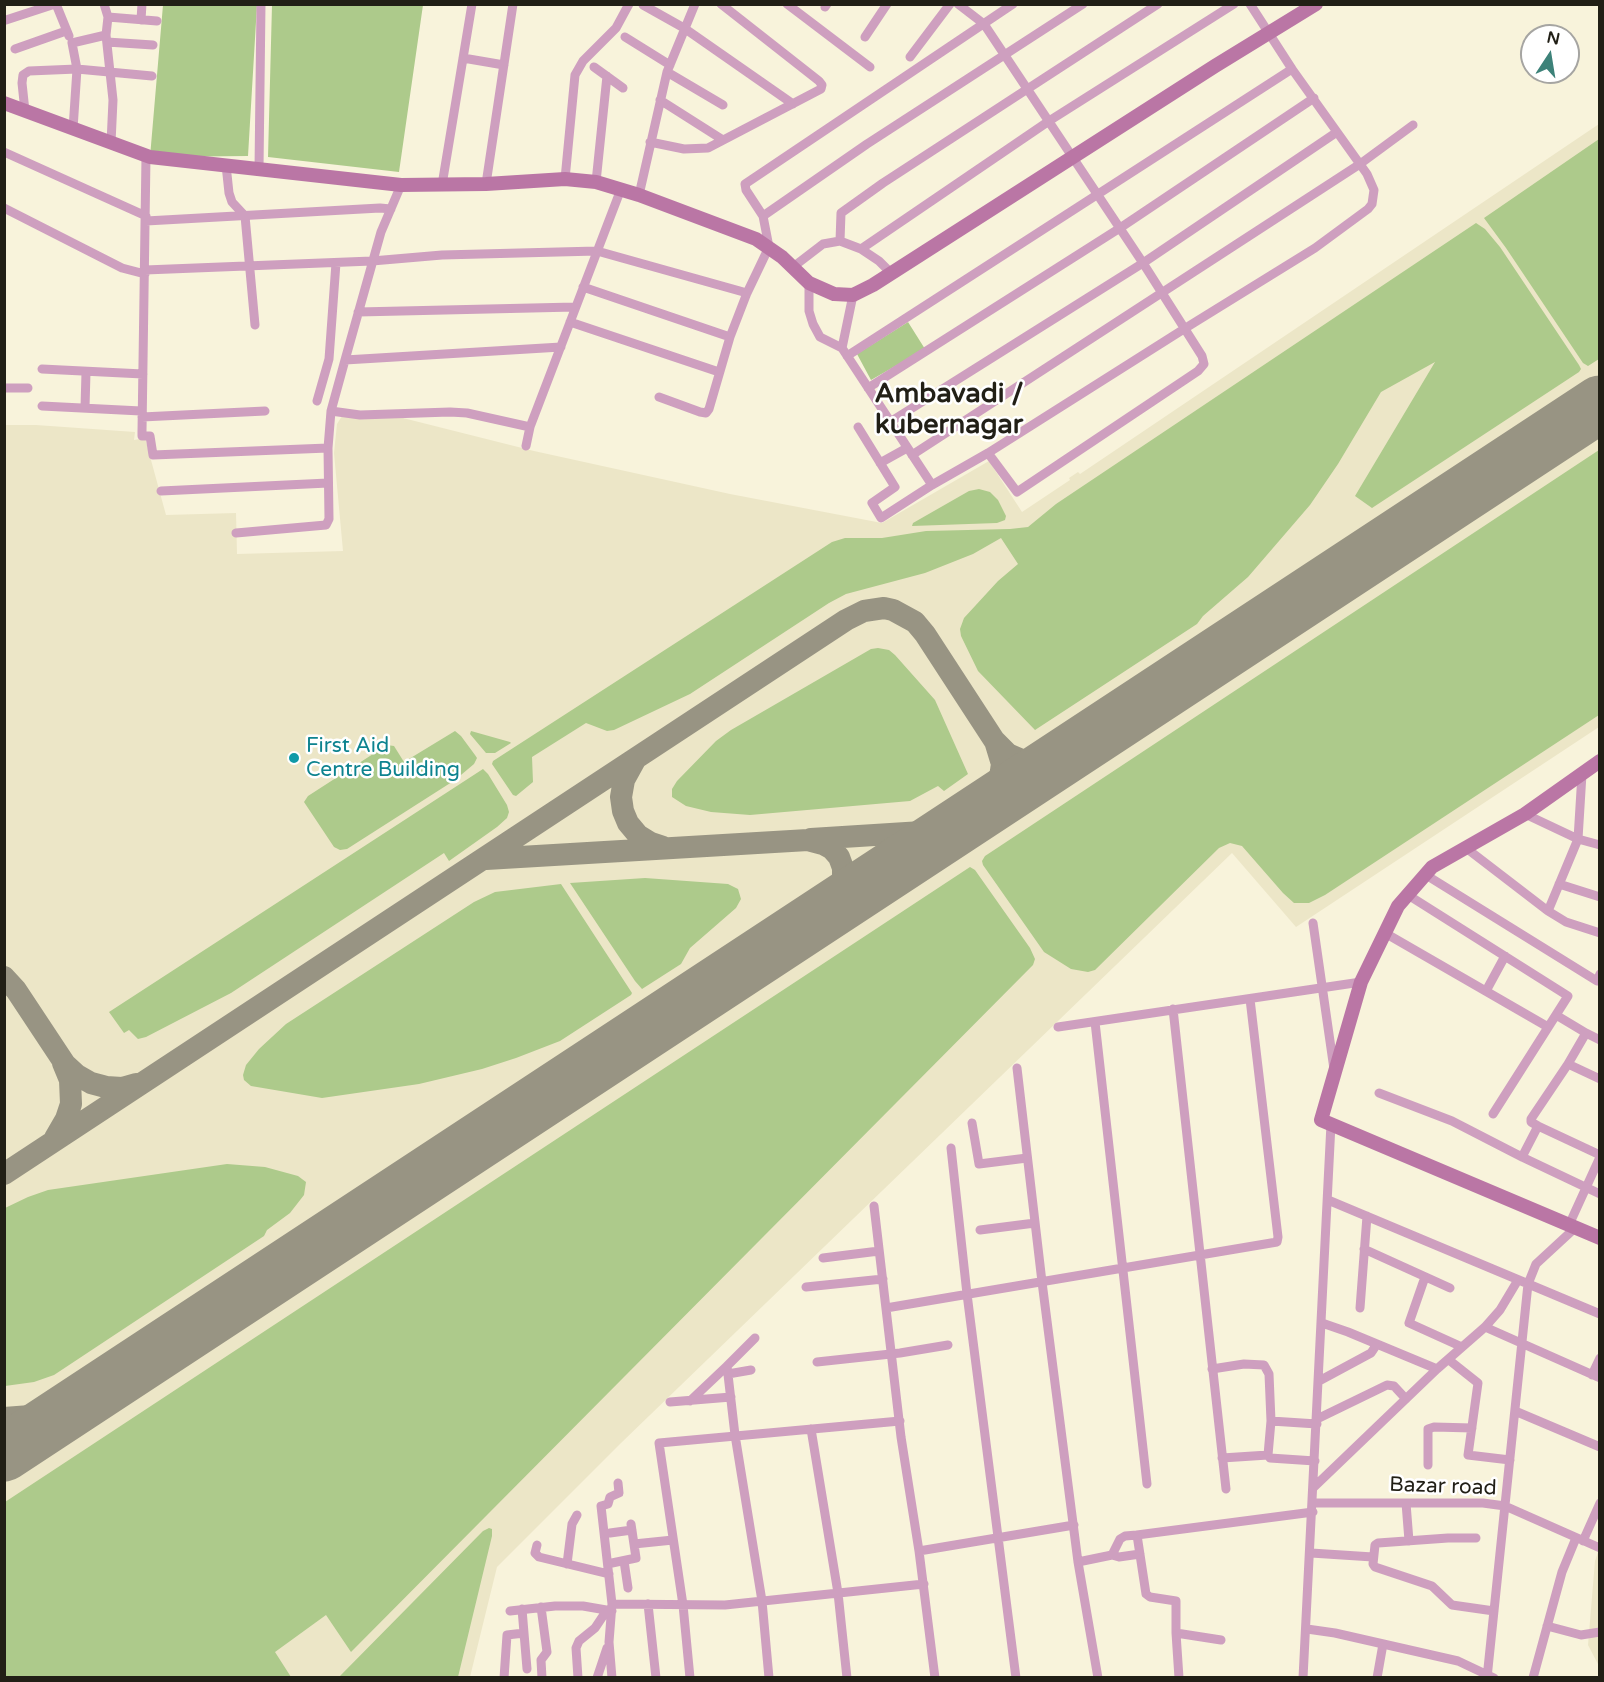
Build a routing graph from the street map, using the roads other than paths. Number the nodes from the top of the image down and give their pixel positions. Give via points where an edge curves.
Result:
1 (56, 4) edge
2 (104, 4) edge
3 (142, 4) edge
4 (261, 4) edge
5 (472, 4) edge
6 (513, 4) edge
7 (629, 4) edge
8 (695, 4) edge
9 (722, 4) edge
10 (787, 4) edge
11 (887, 4) edge
12 (950, 4) edge
13 (958, 4) edge
14 (1001, 4) edge
15 (1013, 4) edge
16 (1083, 4) edge
17 (1158, 4) edge
18 (1234, 4) edge
19 (1250, 4) edge
20 (643, 5) edge
21 (1315, 5) edge
22 (108, 17) junction
23 (6, 20) edge
24 (141, 20) junction
25 (157, 21) dead end
26 (984, 24) junction
27 (684, 28) junction
28 (66, 31) junction
29 (1270, 33) junction
30 (625, 37) dead end
31 (865, 37) dead end
32 (106, 39) junction
33 (72, 43) junction
34 (153, 45) dead end
35 (15, 49) dead end
36 (1004, 54) junction
37 (910, 57) dead end
38 (462, 58) junction
39 (504, 65) junction
40 (594, 67) dead end
41 (870, 67) dead end
42 (669, 68) junction
43 (77, 69) junction
44 (1292, 69) junction
45 (111, 73) junction
46 (152, 76) dead end
47 (607, 76) junction
48 (623, 88) dead end
49 (1028, 90) junction
50 (1314, 98) junction
51 (660, 100) junction
52 (4, 103) edge
53 (793, 104) junction
54 (723, 105) dead end
55 (25, 111) junction
56 (1049, 121) junction
57 (1413, 125) dead end
58 (73, 129) junction
59 (1337, 132) junction
60 (723, 140) junction
61 (650, 142) junction
62 (111, 143) junction
63 (4, 152) edge
64 (146, 156) junction
65 (1073, 156) junction
66 (1360, 164) junction
67 (226, 165) junction
68 (259, 169) junction
69 (565, 179) junction
70 (596, 182) junction
71 (442, 184) junction
72 (486, 184) junction
73 (401, 185) junction
74 (621, 189) junction
75 (1098, 194) junction
76 (639, 195) junction
77 (4, 208) edge
78 (391, 209) junction
79 (245, 216) junction
80 (763, 216) junction
81 (146, 218) junction
82 (1120, 228) junction
83 (840, 241) junction
84 (769, 247) junction
85 (861, 249) junction
86 (597, 251) junction
87 (372, 261) junction
88 (336, 263) junction
89 (1143, 263) junction
90 (250, 267) junction
91 (793, 267) junction
92 (145, 272) junction
93 (891, 273) junction
94 (809, 283) junction
95 (583, 287) junction
96 (747, 292) junction
97 (1162, 292) junction
98 (853, 295) junction
99 (575, 307) junction
100 (358, 312) junction
101 (570, 322) junction
102 (255, 325) dead end
103 (1184, 329) junction
104 (730, 337) junction
105 (561, 347) junction
106 (845, 352) junction
107 (345, 360) junction
108 (42, 369) dead end
109 (86, 372) junction
110 (719, 372) junction
111 (143, 374) junction
112 (4, 388) edge
113 (28, 388) dead end
114 (868, 388) junction
115 (659, 397) dead end
116 (317, 402) dead end
117 (42, 406) dead end
118 (85, 408) junction
119 (265, 411) dead end
120 (331, 411) junction
121 (142, 414) junction
122 (890, 422) junction
123 (858, 427) dead end
124 (530, 428) junction
125 (526, 446) dead end
126 (328, 448) junction
127 (910, 451) junction
128 (988, 453) junction
129 (880, 463) junction
130 (328, 483) junction
131 (932, 485) junction
132 (161, 491) dead end
133 (236, 533) dead end
134 (1599, 761) edge
135 (1582, 774) junction
136 (1525, 814) junction
137 (1578, 839) junction
138 (1599, 846) edge
139 (1466, 848) junction
140 (1426, 875) junction
141 (1559, 884) junction
142 (1408, 895) junction
143 (1599, 897) edge
144 (1548, 911) junction
145 (1313, 923) dead end
146 (1385, 933) junction
147 (1599, 933) edge
148 (1505, 956) junction
149 (1599, 980) edge
150 (1361, 982) junction
151 (1322, 988) junction
152 (1486, 990) junction
153 (1250, 999) junction
154 (1173, 1009) junction
155 (1556, 1015) junction
156 (1095, 1023) junction
157 (1058, 1027) dead end
158 (1548, 1028) junction
159 (1586, 1033) junction
160 (1599, 1040) edge
161 (1569, 1064) junction
162 (1017, 1068) dead end
163 (1335, 1074) junction
164 (1599, 1079) edge
165 (1379, 1093) dead end
166 (1492, 1114) dead end
167 (972, 1123) dead end
168 (1331, 1124) junction
169 (1538, 1126) junction
170 (951, 1148) dead end
171 (1599, 1156) edge
172 (1522, 1157) junction
173 (1027, 1158) junction
174 (1586, 1188) junction
175 (1599, 1194) edge
176 (1328, 1200) junction
177 (874, 1206) dead end
178 (1366, 1216) junction
179 (1035, 1223) junction
180 (1572, 1226) junction
181 (980, 1230) dead end
182 (1599, 1238) edge
183 (1364, 1249) junction
184 (879, 1251) junction
185 (1199, 1254) junction
186 (823, 1258) dead end
187 (1122, 1268) junction
188 (1425, 1277) junction
189 (883, 1279) junction
190 (1518, 1280) junction
191 (1042, 1282) junction
192 (1528, 1284) junction
193 (806, 1287) dead end
194 (1450, 1288) dead end
195 (967, 1294) junction
196 (886, 1308) junction
197 (1360, 1308) dead end
198 (1599, 1314) edge
199 (1322, 1323) junction
200 (1485, 1327) junction
201 (756, 1338) dead end
202 (1377, 1344) junction
203 (948, 1345) dead end
204 (1522, 1345) junction
205 (1462, 1347) junction
206 (892, 1353) junction
207 (1599, 1358) edge
208 (1449, 1360) junction
209 (817, 1362) dead end
210 (1212, 1369) junction
211 (728, 1370) junction
212 (751, 1370) dead end
213 (1437, 1370) junction
214 (1596, 1376) edge
215 (1319, 1381) junction
216 (731, 1397) junction
217 (1406, 1399) junction
218 (690, 1401) junction
219 (670, 1402) dead end
220 (1515, 1411) junction
221 (1271, 1421) junction
222 (900, 1422) junction
223 (1317, 1422) junction
224 (1472, 1428) junction
225 (811, 1429) junction
226 (735, 1435) junction
227 (1599, 1447) edge
228 (1268, 1455) junction
229 (1222, 1458) junction
230 (1510, 1460) junction
231 (1315, 1461) junction
232 (1428, 1465) dead end
233 (618, 1483) dead end
234 (1147, 1484) dead end
235 (1314, 1486) junction
236 (1226, 1489) dead end
237 (1406, 1503) junction
238 (1599, 1503) edge
239 (1505, 1506) junction
240 (1313, 1508) junction
241 (578, 1515) dead end
242 (1074, 1525) junction
243 (610, 1533) dead end
244 (1137, 1536) junction
245 (998, 1538) junction
246 (1476, 1538) dead end
247 (1580, 1539) junction
248 (673, 1540) junction
249 (1409, 1541) junction
250 (634, 1544) junction
251 (537, 1545) dead end
252 (1599, 1548) edge
253 (919, 1551) junction
254 (1140, 1554) junction
255 (1311, 1554) junction
256 (1112, 1555) junction
257 (1373, 1557) junction
258 (624, 1561) junction
259 (1078, 1562) junction
260 (612, 1563) dead end
261 (567, 1564) junction
262 (609, 1574) junction
263 (924, 1584) junction
264 (628, 1588) dead end
265 (838, 1593) junction
266 (762, 1601) junction
267 (648, 1604) junction
268 (683, 1605) junction
269 (541, 1608) junction
270 (610, 1608) junction
271 (522, 1609) junction
272 (510, 1611) dead end
273 (1494, 1611) junction
274 (1547, 1626) junction
275 (1307, 1629) junction
276 (1599, 1632) edge
277 (524, 1633) junction
278 (1176, 1633) junction
279 (1221, 1640) dead end
280 (609, 1642) junction
281 (1383, 1644) junction
282 (527, 1669) dead end
283 (504, 1677) edge
284 (542, 1677) edge
285 (578, 1677) edge
286 (597, 1677) edge
287 (612, 1677) edge
288 (656, 1677) edge
289 (690, 1677) edge
290 (769, 1677) edge
291 (847, 1677) edge
292 (935, 1677) edge
293 (1016, 1677) edge
294 (1098, 1677) edge
295 (1179, 1677) edge
296 (1303, 1677) edge
297 (1377, 1677) edge
298 (1489, 1677) edge
299 (1533, 1677) edge

1 - 23 street
1 - 28 street
2 - 22 street
3 - 24 street
4 - 68 street
5 - 38 street
6 - 39 street
7 - 69 street via 616,28 583,61 575,75
8 - 27 street
9 - 53 street via 822,85 818,92
10 - 41 street
11 - 31 street
12 - 37 street
13 - 26 street
14 - 26 street
15 - 26 street
16 - 36 street
17 - 49 street
18 - 56 street
19 - 29 street
20 - 27 street
21 - 29 street
22 - 24 street
22 - 32 street
24 - 25 street
26 - 36 street
26 - 80 street via 747,182 746,190
27 - 42 street
27 - 53 street
28 - 33 street
28 - 35 street
29 - 44 street
29 - 65 street
30 - 42 street
32 - 33 street
32 - 34 street
32 - 45 street
33 - 43 street
36 - 49 street
36 - 80 street
38 - 39 street
38 - 71 street
39 - 72 street
40 - 47 street
42 - 51 street
42 - 54 street
43 - 45 street
43 - 55 street via 28,71 23,75
43 - 58 street
44 - 50 street
44 - 75 street
45 - 46 street
45 - 62 street
47 - 48 street
47 - 70 street
49 - 56 street
49 - 83 street via 841,213
50 - 59 street
50 - 82 street
51 - 60 street
51 - 61 street
52 - 55 street
53 - 60 street
55 - 58 street
56 - 65 street
56 - 85 street
57 - 66 street
58 - 62 street
59 - 66 street
59 - 89 street
60 - 61 street via 697,149
61 - 76 street
62 - 64 street
63 - 81 street
64 - 67 street
64 - 81 street
65 - 75 street
65 - 93 street
66 - 97 street
66 - 103 street via 1374,190 1368,209 1316,248
67 - 68 street
67 - 79 street via 232,202
68 - 73 street
69 - 70 street
69 - 72 street
70 - 74 street
71 - 72 street
71 - 73 street
73 - 78 street
74 - 76 street
74 - 86 street
75 - 82 street
75 - 106 street
76 - 84 street via 756,238
77 - 92 street via 122,268
78 - 79 street
78 - 87 street
79 - 81 street
79 - 90 street
80 - 84 street
81 - 92 street
82 - 89 street
82 - 114 street
83 - 85 street
83 - 91 street via 823,244
84 - 91 street
84 - 96 street
85 - 93 street
86 - 87 street
86 - 95 street
86 - 96 street
87 - 88 street
87 - 100 street
88 - 90 street
88 - 116 street via 329,359
89 - 97 street
89 - 122 street
90 - 92 street
90 - 102 street
91 - 94 street
92 - 111 street
93 - 98 street
94 - 98 street via 834,294
94 - 106 street via 813,324 820,337
95 - 99 street
95 - 104 street
96 - 104 street
97 - 103 street
97 - 127 street
98 - 106 street
99 - 100 street
99 - 101 street
100 - 107 street
101 - 105 street
101 - 110 street
103 - 128 street
103 - 128 street via 1202,356 1204,364 1198,371 1017,492
104 - 110 street
105 - 107 street
105 - 124 street
106 - 114 street
107 - 120 street
108 - 109 street
109 - 111 street
109 - 118 street
110 - 115 street via 706,413
111 - 121 street
112 - 113 street
114 - 122 street
117 - 118 street
118 - 121 street
119 - 121 street
120 - 124 street via 467,413
120 - 126 street
121 - 126 street via 142,436 150,436 153,455
122 - 127 street
123 - 129 street
124 - 125 street
126 - 130 street
127 - 129 street
127 - 131 street
128 - 131 street
129 - 131 street via 895,487 872,503 881,518
130 - 132 street
130 - 133 street via 330,519 326,525
134 - 135 street
135 - 136 street
135 - 137 street
136 - 137 street
136 - 139 street
137 - 138 street
137 - 141 street
139 - 140 street via 1432,867
139 - 144 street
140 - 142 street
140 - 149 street
141 - 143 street
141 - 144 street
142 - 146 street
142 - 148 street
144 - 147 street
145 - 151 street
146 - 150 street
146 - 152 street
148 - 152 street
148 - 155 street via 1568,996
150 - 151 street
150 - 163 street
151 - 153 street
151 - 163 street
152 - 158 street
153 - 154 street
153 - 185 street via 1278,1240
154 - 156 street
154 - 185 street
155 - 158 street
155 - 159 street
156 - 157 street
156 - 187 street
158 - 166 street
159 - 160 street
159 - 161 street
161 - 164 street
161 - 169 street via 1531,1119
162 - 173 street
163 - 168 street via 1322,1120
165 - 172 street via 1452,1121
167 - 173 street via 980,1165
168 - 176 street
168 - 180 street
169 - 171 street
169 - 172 street
170 - 195 street
171 - 174 street
172 - 174 street
173 - 179 street
174 - 175 street
174 - 180 street
176 - 178 street
176 - 199 street
177 - 184 street
178 - 183 street
178 - 190 street
179 - 181 street
179 - 191 street
180 - 182 street
180 - 192 street via 1536,1264
183 - 188 street
183 - 197 street
184 - 186 street
184 - 189 street
185 - 187 street
185 - 210 street
187 - 191 street
187 - 234 street
188 - 194 street
188 - 205 street via 1408,1323
189 - 193 street
189 - 196 street
190 - 192 street
190 - 200 street
191 - 195 street
191 - 242 street
192 - 198 street
192 - 204 street
195 - 196 street
195 - 245 street
196 - 206 street
199 - 202 street
199 - 215 street
200 - 204 street
200 - 205 street
201 - 211 street
202 - 213 street
202 - 215 street via 1371,1353
203 - 206 street
204 - 214 street
204 - 220 street
205 - 208 street
206 - 209 street
206 - 222 street
207 - 214 street
208 - 213 street
208 - 224 street via 1478,1383
210 - 221 street via 1264,1365 1269,1374
210 - 229 street
211 - 212 street
211 - 216 street
211 - 218 street
213 - 217 street
215 - 223 street
216 - 218 street
216 - 226 street
217 - 223 street via 1394,1386 1387,1385
217 - 235 street
218 - 219 street
220 - 227 street
220 - 230 street
221 - 223 street
221 - 228 street
222 - 225 street
222 - 253 street
223 - 231 street
224 - 230 street via 1468,1455
224 - 232 street via 1430,1427
225 - 226 street
225 - 265 street
226 - 248 street via 659,1443
226 - 266 street
228 - 229 street
228 - 231 street
229 - 236 street
230 - 239 street
231 - 235 street
233 - 262 street via 619,1492 601,1506
235 - 240 street
237 - 239 street, Bazar road
237 - 240 street, Bazar road
237 - 249 street
238 - 247 street
239 - 247 street, Bazar road
239 - 273 street
240 - 244 street, Bazar road
240 - 255 street
241 - 261 street via 572,1524
242 - 245 street
242 - 259 street
243 - 250 street via 632,1527
244 - 254 street
244 - 256 street via 1120,1539
245 - 253 street
245 - 293 street
246 - 249 street
247 - 252 street, Bazar road
247 - 274 street via 1562,1572
248 - 250 street
248 - 268 street
249 - 257 street via 1378,1543
250 - 258 street via 636,1558
251 - 261 street via 535,1553 539,1557
253 - 263 street
254 - 256 street
254 - 278 street via 1146,1594 1177,1602
255 - 257 street
255 - 275 street
256 - 259 street
257 - 273 street via 1376,1567 1432,1586 1452,1605
258 - 260 street
258 - 264 street
259 - 294 street
261 - 262 street
262 - 270 street
263 - 265 street
263 - 292 street
265 - 266 street
265 - 291 street
266 - 268 street
266 - 290 street
267 - 268 street
267 - 270 street
267 - 288 street
268 - 289 street
269 - 270 street
269 - 271 street
269 - 284 street via 547,1652 541,1660
270 - 280 street
270 - 285 street via 579,1641
271 - 272 street
271 - 277 street
273 - 298 street
274 - 276 street via 1581,1635
274 - 299 street
275 - 281 street
275 - 296 street
277 - 282 street
277 - 283 street via 507,1635
278 - 279 street
278 - 295 street
280 - 286 street
280 - 287 street
281 - 297 street
281 - 298 street via 1458,1661

